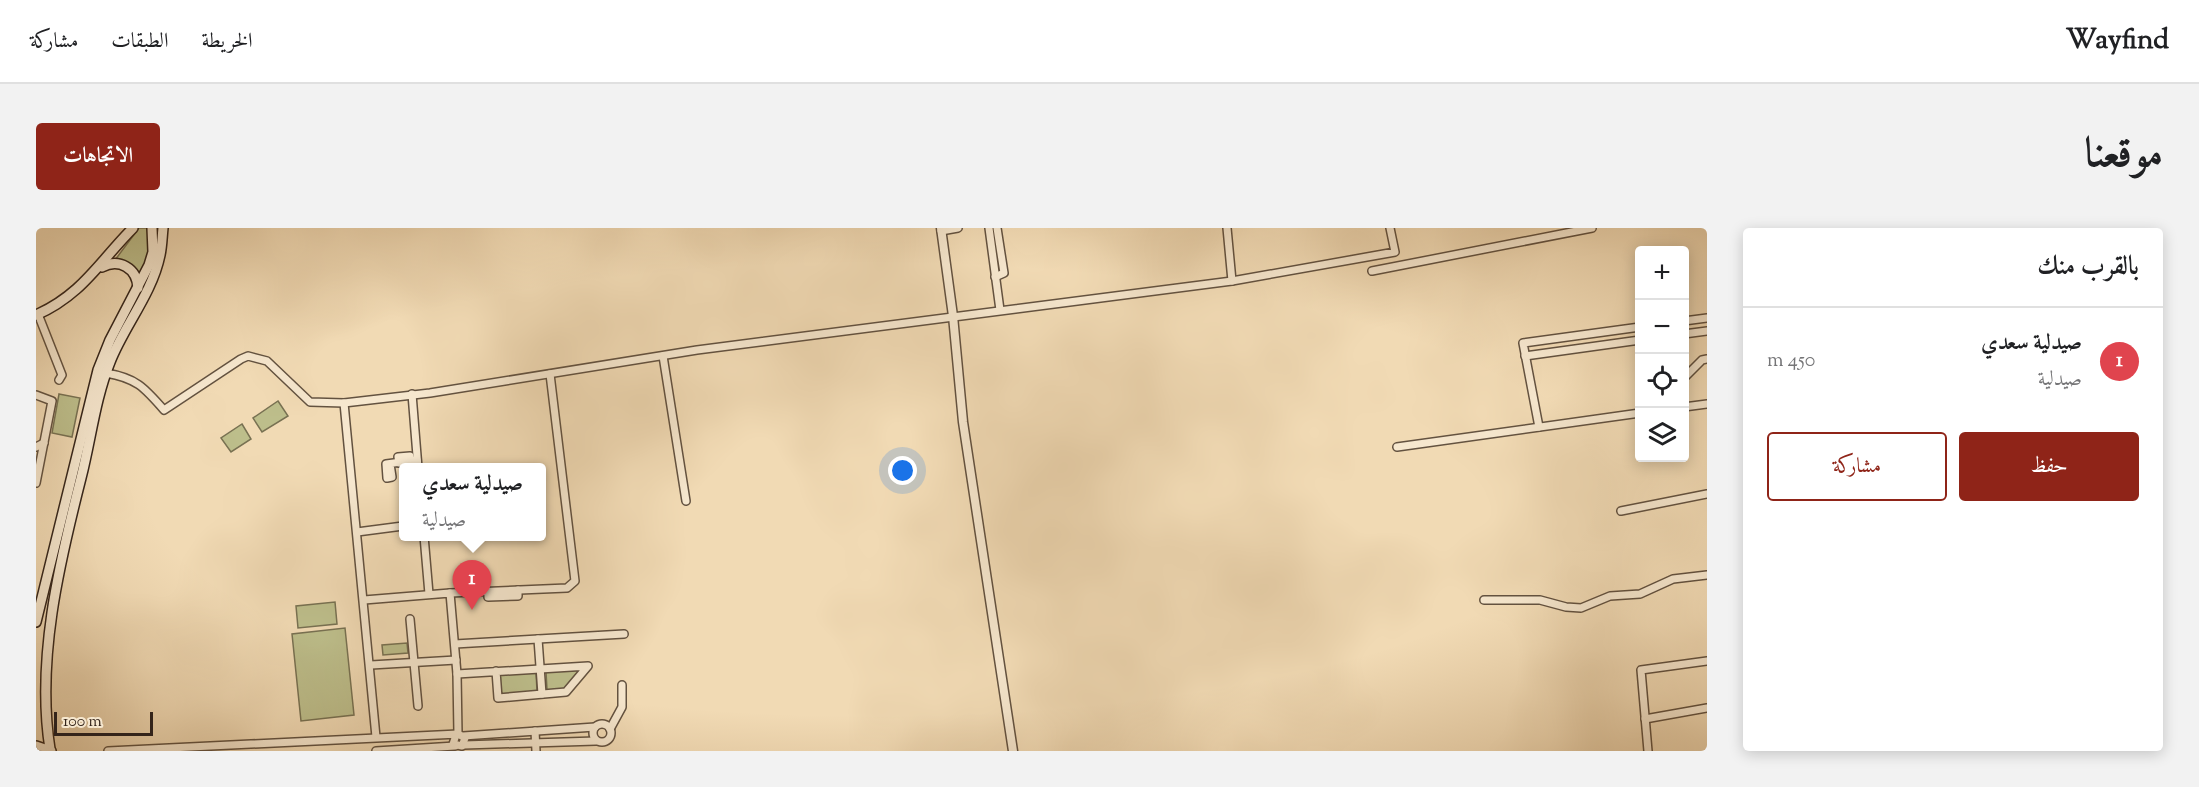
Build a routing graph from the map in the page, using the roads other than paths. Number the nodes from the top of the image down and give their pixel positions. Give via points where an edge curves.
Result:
1 (124, 228) edge
2 (133, 228) edge
3 (152, 228) edge
4 (163, 228) edge
5 (958, 228) edge
6 (989, 228) edge
7 (997, 228) edge
8 (1227, 228) edge
9 (1390, 228) edge
10 (1592, 228) edge
11 (941, 229) edge
12 (119, 241) junction
13 (99, 268) junction
14 (1372, 271) dead end
15 (996, 277) junction
16 (1232, 281) junction
17 (138, 289) junction
18 (1000, 310) junction
19 (37, 315) edge
20 (954, 316) junction
21 (1707, 318) edge
22 (1689, 320) edge
23 (1635, 328) edge
24 (1707, 331) edge
25 (1689, 333) edge
26 (1635, 341) edge
27 (663, 356) junction
28 (1525, 356) junction
29 (1707, 359) edge
30 (106, 373) junction
31 (1689, 373) edge
32 (550, 374) junction
33 (59, 380) dead end
34 (412, 394) junction
35 (36, 395) edge
36 (344, 403) junction
37 (1707, 404) edge
38 (1689, 406) edge
39 (1635, 414) edge
40 (1539, 427) junction
41 (44, 443) junction
42 (36, 447) edge
43 (1397, 447) dead end
44 (415, 463) edge
45 (390, 464) dead end
46 (36, 483) edge
47 (1707, 494) edge
48 (686, 501) dead end
49 (1621, 511) dead end
50 (399, 527) edge
51 (357, 532) junction
52 (424, 541) edge
53 (1707, 575) edge
54 (450, 593) junction
55 (429, 594) junction
56 (364, 600) junction
57 (1484, 600) dead end
58 (410, 619) dead end
59 (36, 622) edge
60 (624, 634) dead end
61 (538, 639) junction
62 (455, 644) junction
63 (456, 660) junction
64 (1707, 661) edge
65 (414, 663) junction
66 (371, 665) junction
67 (540, 669) junction
68 (496, 671) junction
69 (457, 674) junction
70 (622, 685) dead end
71 (542, 694) junction
72 (418, 706) dead end
73 (1707, 708) edge
74 (1645, 719) junction
75 (595, 727) junction
76 (610, 729) junction
77 (535, 731) junction
78 (459, 735) junction
79 (376, 737) junction
80 (535, 741) junction
81 (597, 741) junction
82 (36, 746) edge
83 (460, 747) edge
84 (51, 751) edge
85 (108, 751) edge
86 (376, 751) edge
87 (536, 751) edge
88 (1012, 751) edge
89 (1648, 751) edge

1 - 12 main road
2 - 12 main road
3 - 17 main road via 153,252
4 - 30 main road via 154,273
5 - 11 street
6 - 15 street
7 - 15 street via 1004,273
8 - 16 street
9 - 16 street via 1395,252
10 - 14 street
11 - 20 street
12 - 13 main road
13 - 17 main road via 117,263 128,268 136,277
13 - 19 main road via 69,296
15 - 18 street
16 - 18 street
17 - 59 main road via 110,340 96,377
18 - 20 street
19 - 33 street via 60,365
20 - 27 street
20 - 88 street via 963,422
21 - 22 street
23 - 28 street via 1522,343
24 - 25 street
26 - 28 street
27 - 32 street
27 - 48 street
28 - 40 street
29 - 31 street
30 - 36 street via 129,377 164,410 241,359 259,357 310,402
30 - 84 main road via 42,623 39,708
32 - 34 street
32 - 54 street via 575,581 567,588
34 - 36 street
34 - 44 street
35 - 41 street via 51,402
36 - 51 street
37 - 38 street
39 - 40 street
40 - 43 street
41 - 42 street
41 - 46 street
44 - 45 street via 410,456
47 - 49 street
50 - 51 street
51 - 56 street
52 - 55 street
53 - 57 street via 1673,579 1640,594 1610,596 1581,608 1540,600
54 - 55 street
54 - 62 street
55 - 56 street
56 - 66 street
58 - 65 street
60 - 61 street
61 - 62 street
61 - 67 street
62 - 63 street
63 - 65 street
63 - 69 street
64 - 74 street via 1641,670
65 - 66 street
65 - 72 street
66 - 79 street
67 - 68 street
67 - 71 street
67 - 71 street via 588,666 566,692
68 - 69 street
68 - 71 street via 498,698
69 - 78 street
70 - 76 street via 622,707
73 - 74 street
74 - 89 street
75 - 76 street via 603,724
75 - 77 street
75 - 81 street via 592,734
76 - 81 street via 608,740
77 - 78 street
77 - 80 street
78 - 79 street
78 - 83 street
78 - 83 street via 453,741
79 - 85 street
80 - 81 street
80 - 83 street
80 - 87 street
82 - 84 main road
83 - 86 street

